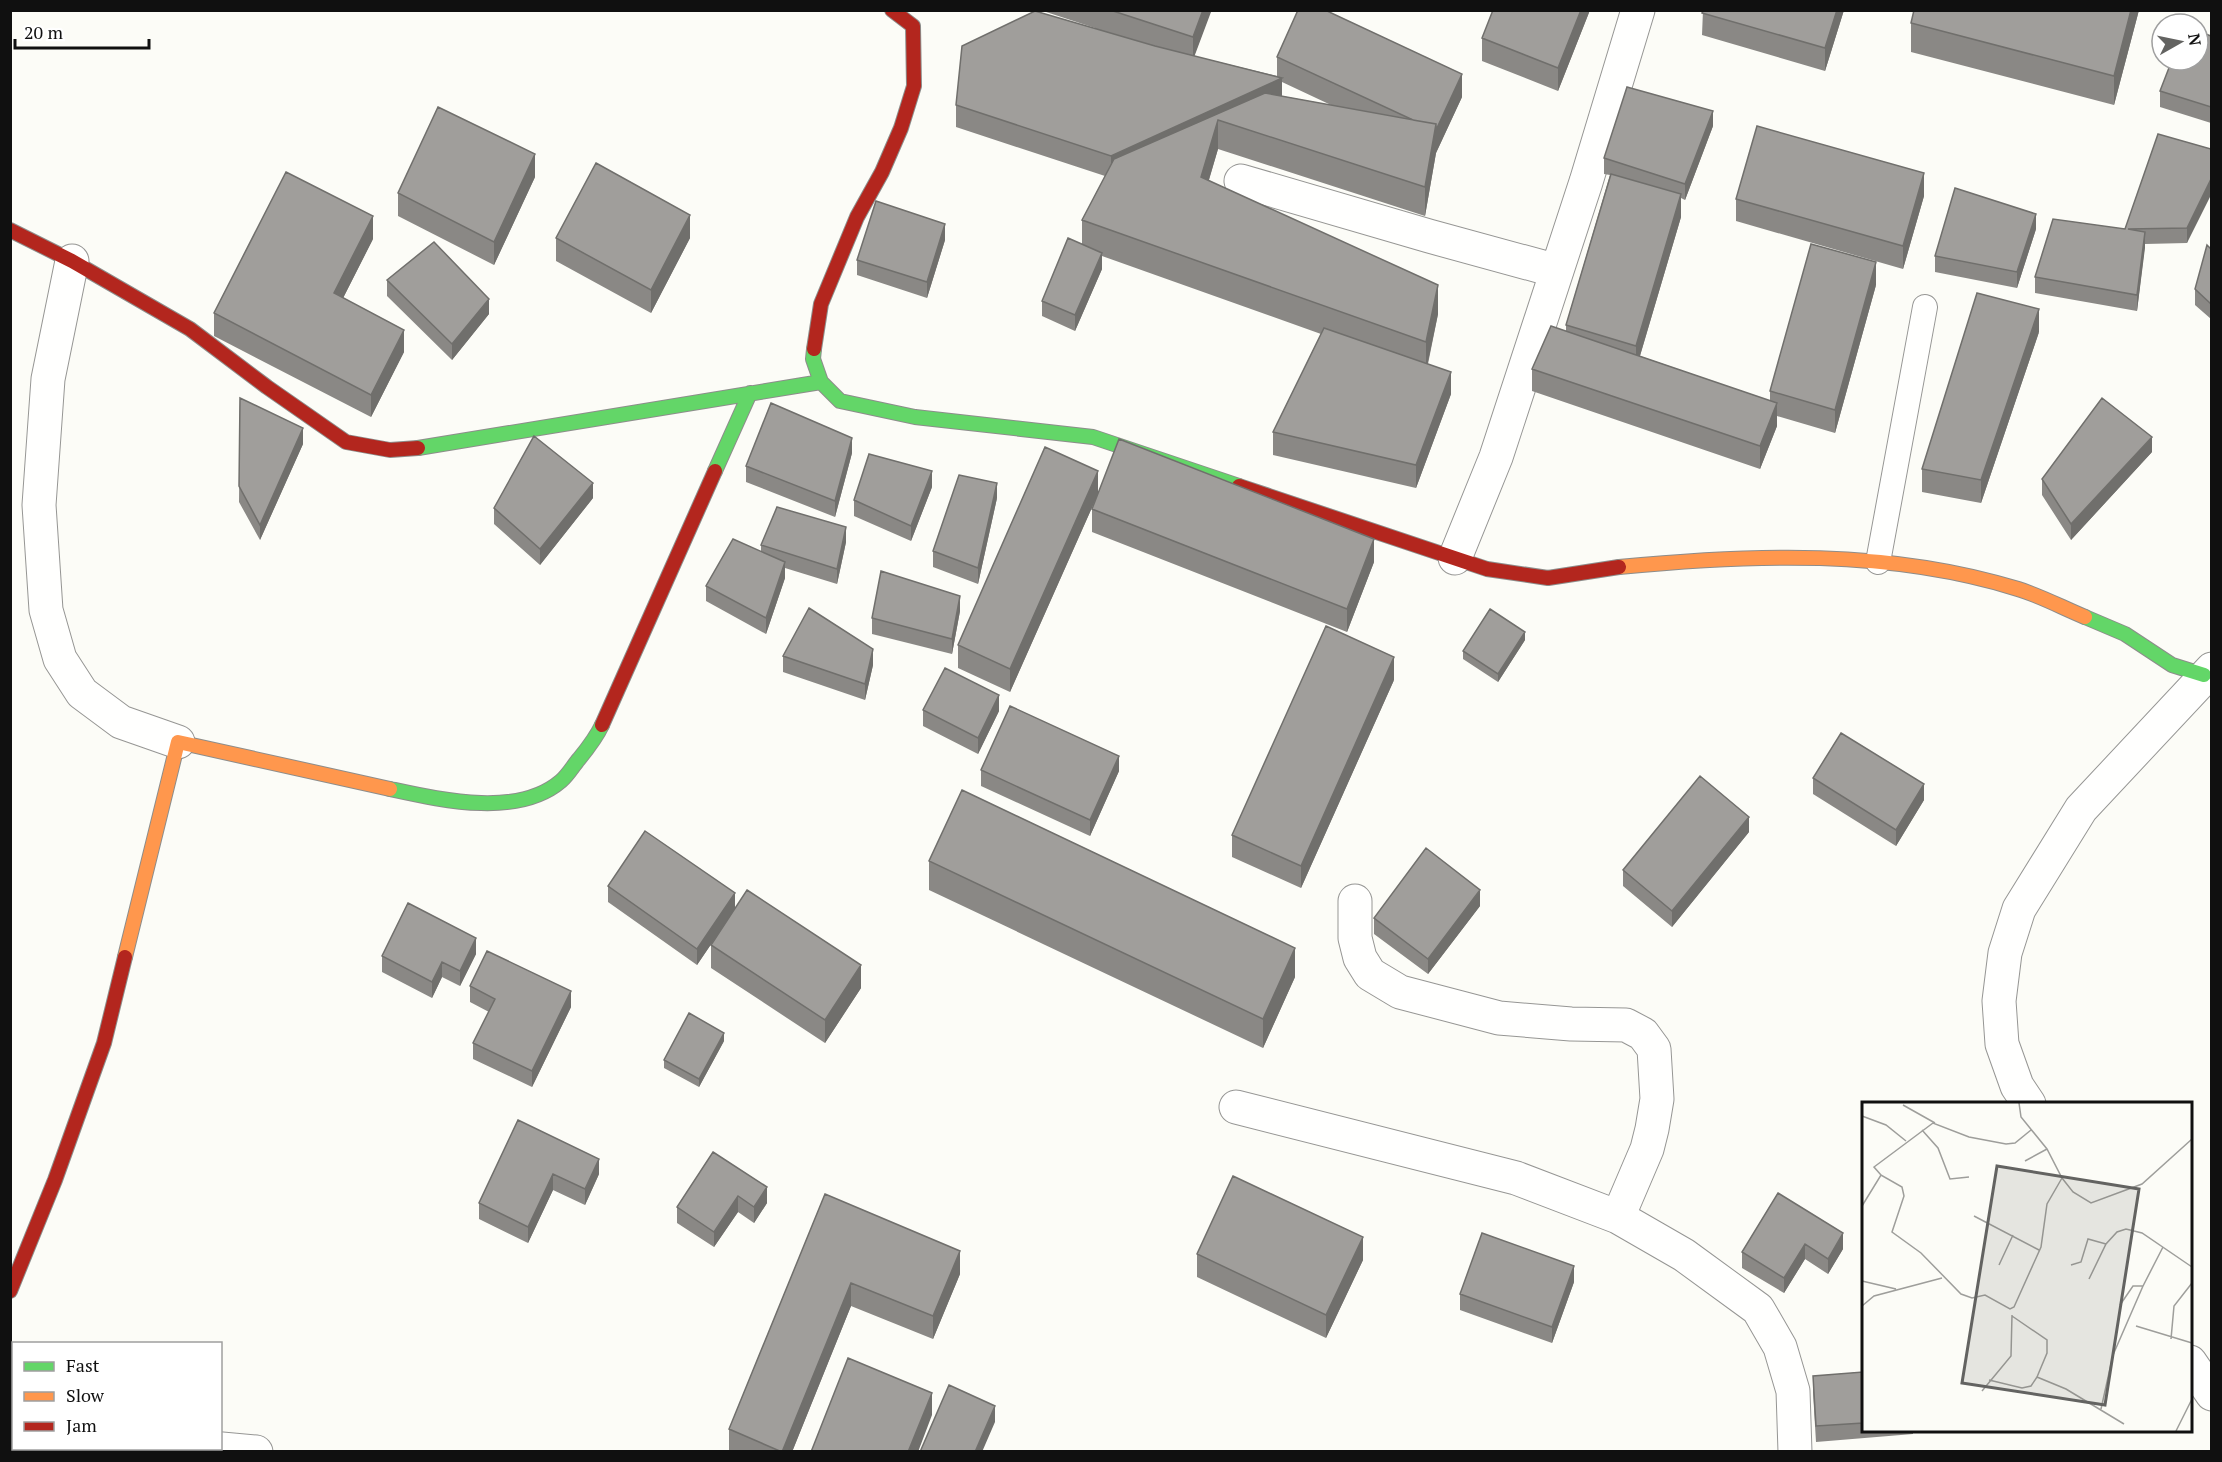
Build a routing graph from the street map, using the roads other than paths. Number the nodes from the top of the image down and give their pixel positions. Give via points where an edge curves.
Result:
1 (892, 10) edge
2 (1638, 10) edge
3 (1241, 181) dead end
4 (10, 230) edge
5 (72, 261) junction
6 (1557, 271) junction
7 (1925, 307) dead end
8 (821, 382) junction
9 (750, 393) junction
10 (1455, 558) junction
11 (1878, 562) junction
12 (2208, 672) edge
13 (178, 742) junction
14 (1355, 902) dead end
15 (2028, 1102) edge
16 (1236, 1107) dead end
17 (1618, 1217) junction
18 (10, 1291) edge
19 (2192, 1365) edge
20 (2211, 1394) edge
21 (222, 1450) edge
22 (256, 1452) edge
23 (1795, 1452) edge

1 - 8 street via 913,26 914,86 882,172 857,217 821,304 813,359
2 - 6 street
3 - 6 street
4 - 5 street
5 - 9 street via 190,329 346,442 390,450 430,447
5 - 13 street via 48,379 39,505 46,610 60,659 82,693 121,722
6 - 10 street via 1496,457
7 - 11 lane
8 - 9 street
8 - 10 street via 840,401 915,417 1093,437
9 - 13 street via 597,736 561,781 529,799 491,803 438,799
10 - 11 street via 1486,569 1548,578 1672,562 1820,556
11 - 12 street via 1927,567 2019,589 2125,634 2172,665
12 - 15 street via 2081,809 2019,909 2005,953 2000,1001 2002,1044 2017,1086
13 - 18 street via 104,1043
14 - 17 street via 1355,938 1360,958 1370,974 1400,992 1499,1018 1626,1025 1643,1034 1654,1048 1657,1099 1647,1149
16 - 17 street via 1516,1178
17 - 23 street via 1684,1255 1758,1309 1780,1347 1793,1391
19 - 20 street
21 - 22 street

